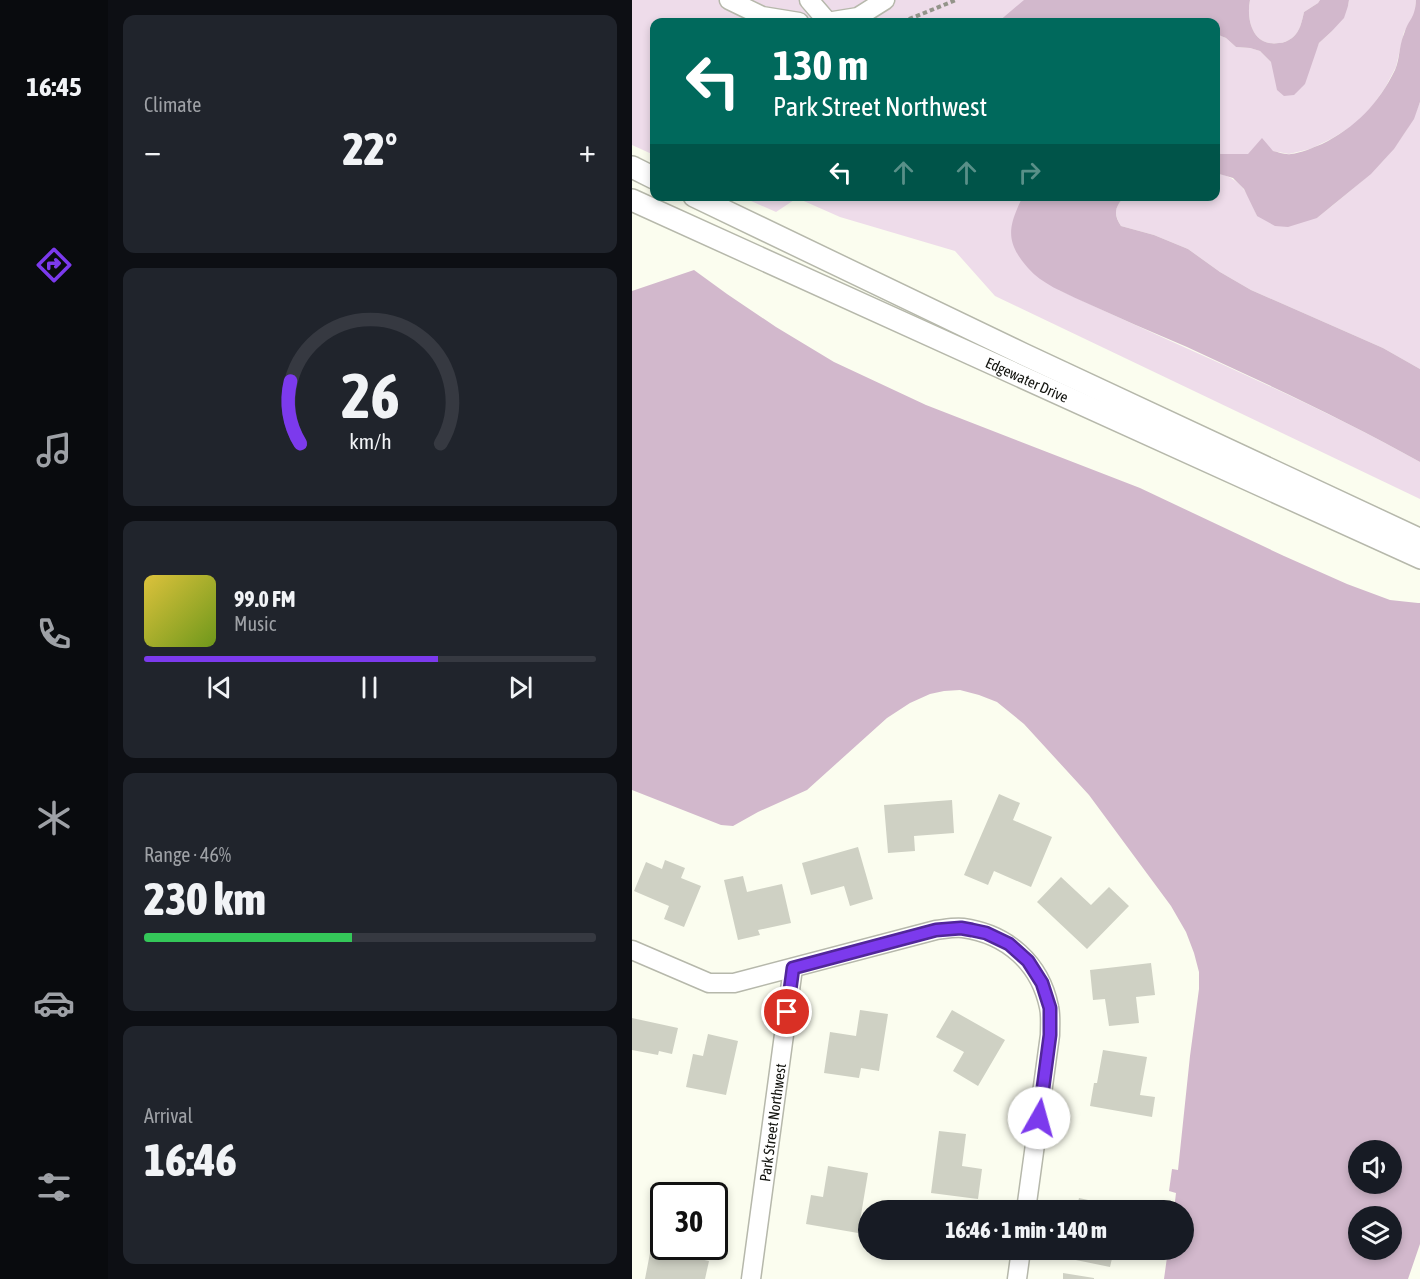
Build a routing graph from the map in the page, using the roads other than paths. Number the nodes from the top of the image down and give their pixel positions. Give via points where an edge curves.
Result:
1 (729, 0) edge
2 (809, 0) edge
3 (885, 0) edge
4 (774, 18) edge
5 (824, 18) edge
6 (852, 18) edge
7 (632, 167) edge
8 (650, 176) edge
9 (632, 200) edge
10 (704, 201) edge
11 (1419, 551) edge
12 (632, 950) edge
13 (793, 968) junction
14 (1027, 1200) edge
15 (1020, 1260) edge
16 (751, 1279) edge
17 (1017, 1279) edge

1 - 4 street
2 - 5 street
3 - 6 street
7 - 8 street
9 - 11 street, Edgewater Drive
10 - 11 street, Edgewater Drive
12 - 13 street via 709,983 734,983
13 - 14 street via 936,930 961,928 986,933 1009,944 1028,961 1042,983 1050,1008 1050,1035
13 - 16 street, Park Street Northwest
15 - 17 street

